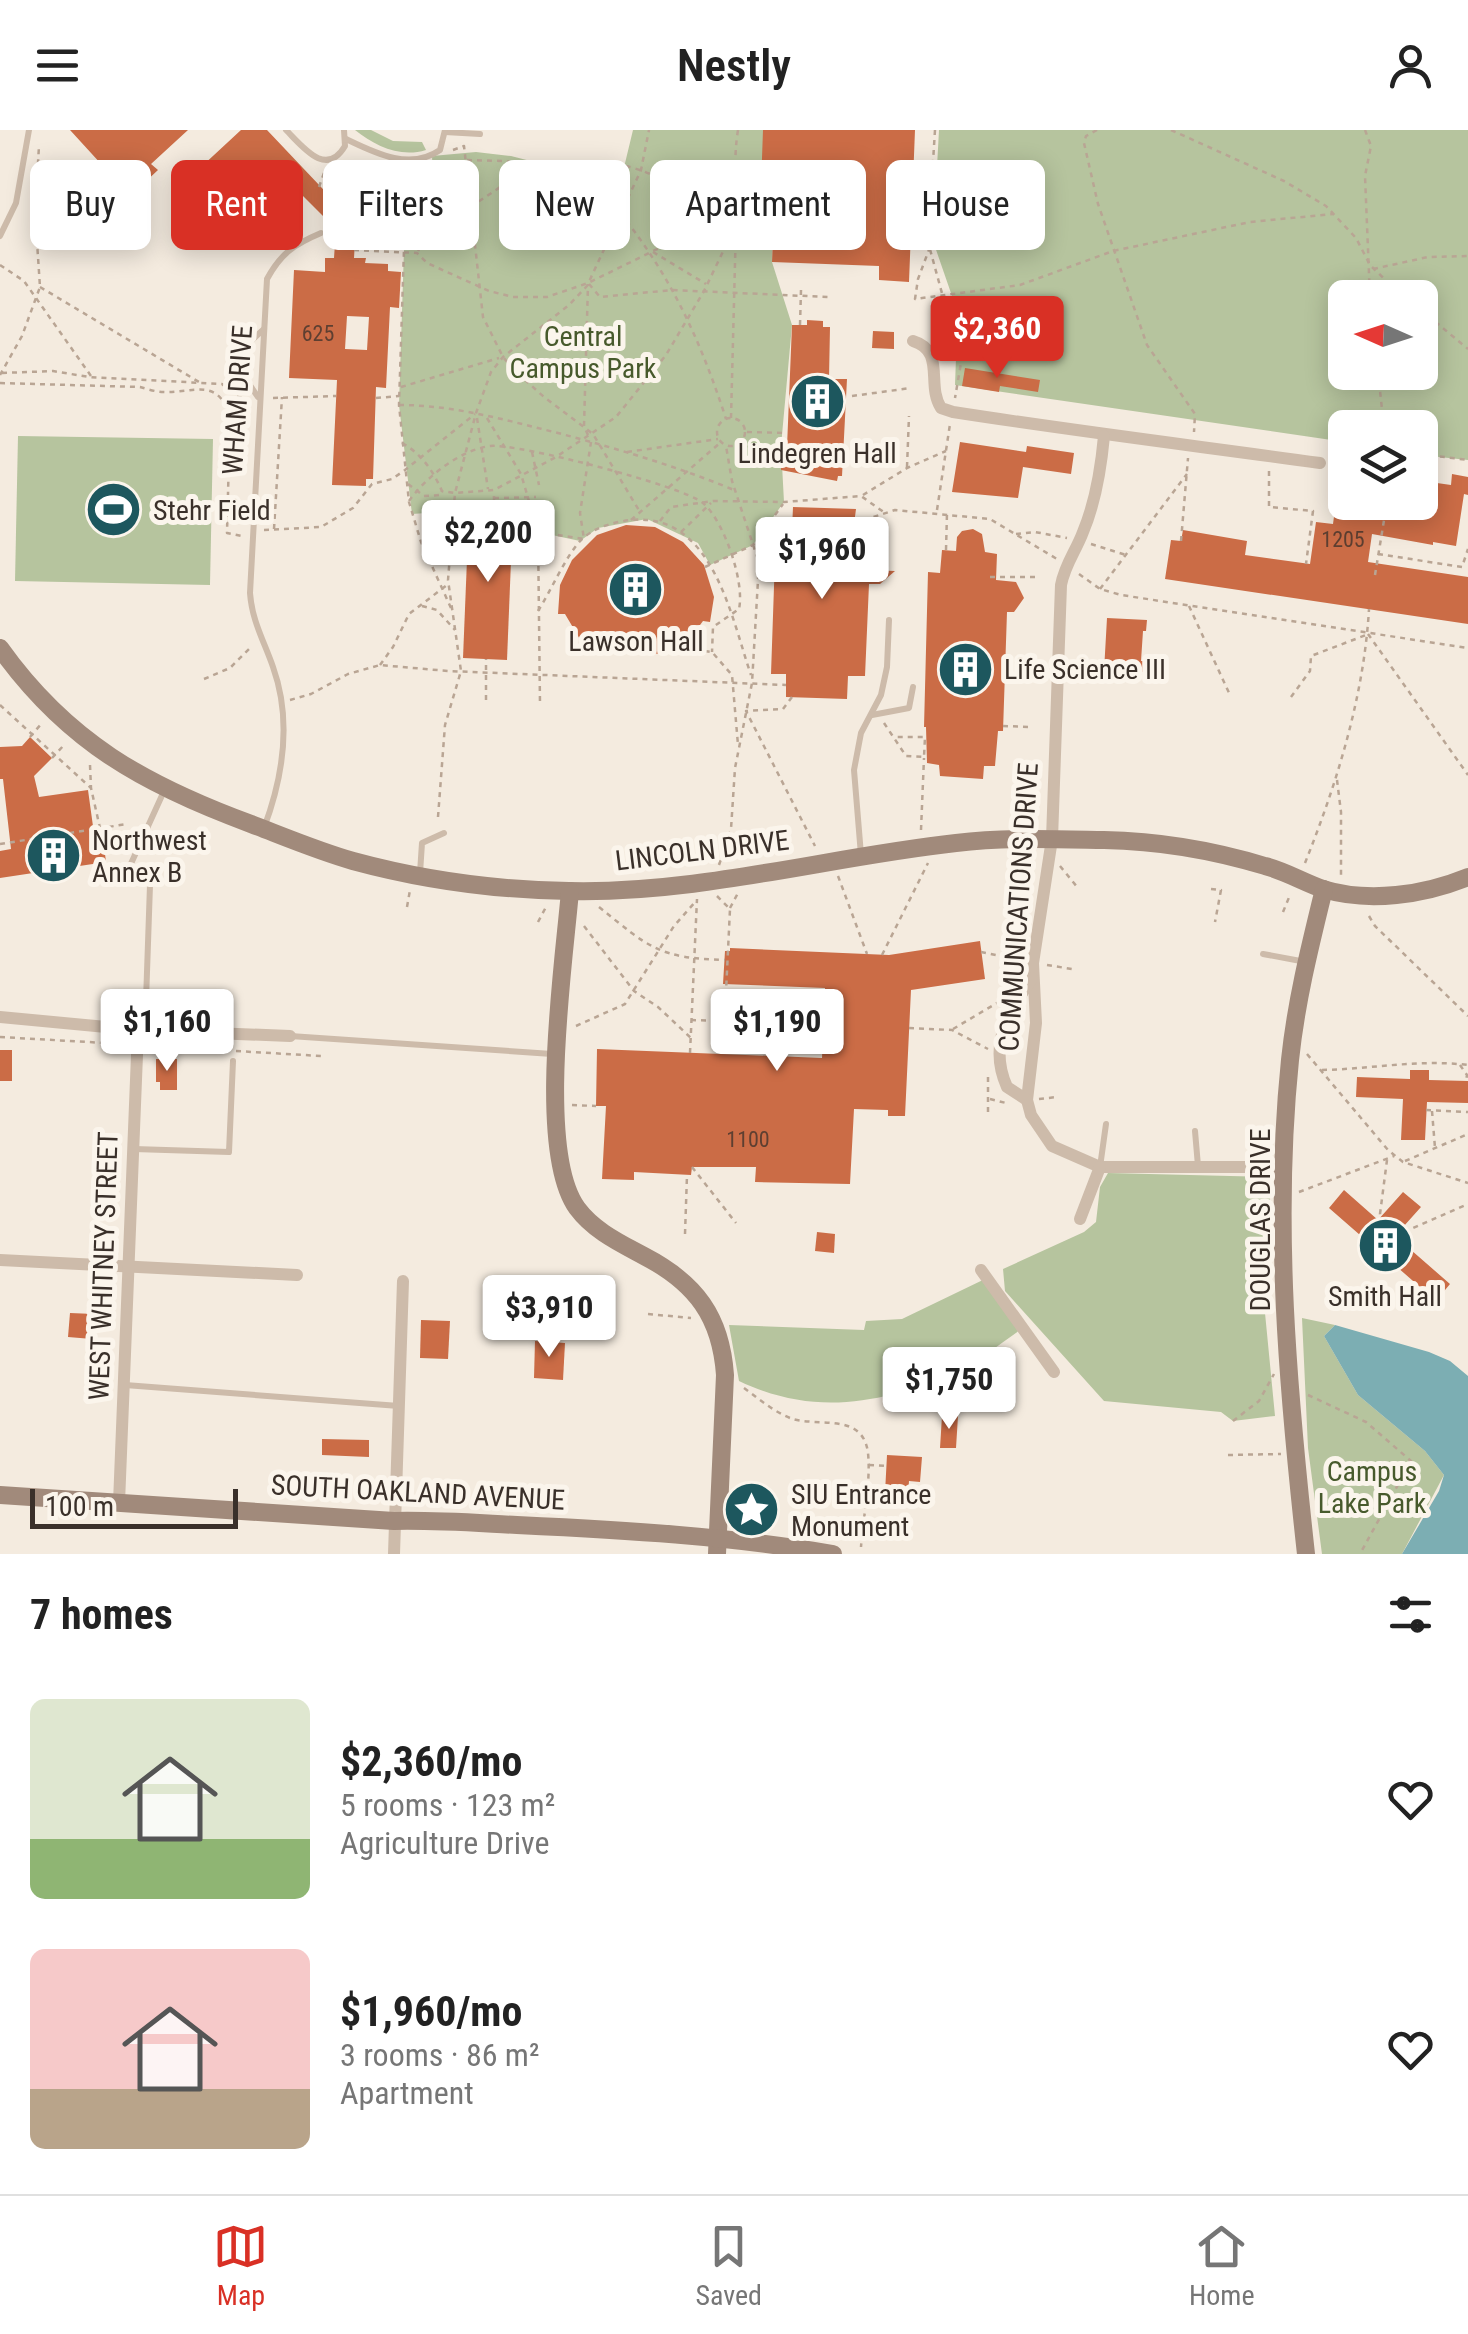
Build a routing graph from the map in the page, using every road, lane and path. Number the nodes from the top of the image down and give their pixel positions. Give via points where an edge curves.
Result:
1 (29, 130) edge
2 (286, 130) edge
3 (648, 130) edge
4 (738, 130) edge
5 (935, 130) edge
6 (1097, 130) edge
7 (1171, 130) edge
8 (1365, 130) edge
9 (445, 131) edge
10 (345, 134) edge
11 (480, 134) dead end
12 (39, 146) dead end
13 (453, 150) dead end
14 (465, 160) edge
15 (736, 160) edge
16 (934, 160) edge
17 (630, 167) edge
18 (641, 170) junction
19 (650, 175) edge
20 (323, 182) edge
21 (320, 187) dead end
22 (632, 191) joint
23 (630, 195) edge
24 (1333, 214) junction
25 (630, 223) edge
26 (321, 234) dead end
27 (0, 236) edge
28 (354, 250) dead end
29 (419, 250) edge
30 (474, 250) edge
31 (604, 250) edge
32 (656, 250) edge
33 (723, 250) edge
34 (736, 250) edge
35 (929, 250) edge
36 (931, 250) edge
37 (1112, 251) junction
38 (404, 252) junction
39 (652, 252) junction
40 (417, 253) junction
41 (1468, 256) edge
42 (1366, 258) junction
43 (0, 265) edge
44 (1374, 269) junction
45 (1367, 270) junction
46 (1368, 280) edge
47 (1385, 280) edge
48 (588, 283) junction
49 (707, 284) junction
50 (477, 286) junction
51 (40, 287) junction
52 (672, 290) junction
53 (801, 290) dead end
54 (704, 291) junction
55 (735, 293) junction
56 (801, 297) junction
57 (828, 297) dead end
58 (944, 297) junction
59 (37, 300) junction
60 (26, 303) dead end
61 (34, 308) junction
62 (687, 319) junction
63 (800, 325) dead end
64 (1438, 325) edge
65 (265, 328) junction
66 (913, 341) dead end
67 (1468, 349) edge
68 (503, 357) junction
69 (1, 374) edge
70 (92, 377) junction
71 (201, 382) junction
72 (0, 383) edge
73 (400, 387) junction
74 (911, 388) dead end
75 (336, 396) dead end
76 (399, 396) junction
77 (852, 396) dead end
78 (258, 398) junction
79 (282, 398) junction
80 (376, 398) dead end
81 (954, 403) dead end
82 (399, 405) junction
83 (476, 413) junction
84 (486, 414) junction
85 (909, 416) dead end
86 (729, 418) junction
87 (584, 426) junction
88 (949, 427) dead end
89 (746, 432) junction
90 (788, 432) dead end
91 (1104, 436) junction
92 (591, 437) junction
93 (1193, 438) dead end
94 (583, 440) junction
95 (722, 442) junction
96 (402, 443) junction
97 (599, 444) junction
98 (505, 446) junction
99 (481, 448) junction
100 (946, 451) junction
101 (1190, 451) dead end
102 (532, 452) junction
103 (626, 452) junction
104 (465, 456) junction
105 (1438, 456) edge
106 (421, 457) junction
107 (556, 457) junction
108 (1468, 460) edge
109 (1269, 462) dead end
110 (1320, 463) dead end
111 (587, 466) junction
112 (536, 467) junction
113 (906, 468) junction
114 (405, 470) junction
115 (688, 471) junction
116 (615, 473) junction
117 (434, 474) junction
118 (521, 474) junction
119 (1186, 474) junction
120 (407, 483) junction
121 (540, 485) dead end
122 (668, 488) junction
123 (491, 490) junction
124 (735, 490) junction
125 (442, 491) junction
126 (416, 492) junction
127 (455, 493) junction
128 (861, 496) junction
129 (536, 497) dead end
130 (494, 498) junction
131 (528, 498) junction
132 (713, 501) junction
133 (409, 502) junction
134 (702, 502) junction
135 (738, 502) junction
136 (784, 502) junction
137 (706, 507) junction
138 (494, 511) dead end
139 (640, 512) junction
140 (937, 512) junction
141 (885, 513) junction
142 (947, 513) junction
143 (630, 520) junction
144 (864, 520) dead end
145 (1384, 520) edge
146 (658, 524) junction
147 (274, 530) junction
148 (538, 532) junction
149 (251, 533) junction
150 (680, 533) junction
151 (1014, 534) junction
152 (584, 538) junction
153 (1070, 539) dead end
154 (1181, 541) dead end
155 (1090, 544) dead end
156 (753, 545) junction
157 (1468, 549) edge
158 (946, 550) dead end
159 (1126, 554) junction
160 (1378, 554) junction
161 (731, 555) junction
162 (1058, 560) dead end
163 (1306, 564) dead end
164 (708, 566) junction
165 (1075, 571) dead end
166 (1375, 575) dead end
167 (990, 577) dead end
168 (1036, 577) dead end
169 (449, 584) junction
170 (442, 588) junction
171 (1100, 589) junction
172 (420, 605) junction
173 (1189, 606) junction
174 (1369, 609) dead end
175 (538, 611) junction
176 (453, 612) junction
177 (730, 614) junction
178 (889, 620) dead end
179 (456, 631) junction
180 (1368, 634) junction
181 (260, 638) junction
182 (675, 647) dead end
183 (0, 648) edge
184 (1468, 648) edge
185 (712, 652) junction
186 (486, 659) dead end
187 (380, 664) junction
188 (460, 671) junction
189 (486, 672) junction
190 (539, 674) junction
191 (204, 679) dead end
192 (752, 680) junction
193 (732, 682) junction
194 (786, 685) dead end
195 (914, 687) dead end
196 (1230, 694) dead end
197 (792, 697) dead end
198 (1291, 697) dead end
199 (486, 700) dead end
200 (282, 703) junction
201 (540, 704) dead end
202 (0, 706) edge
203 (746, 711) junction
204 (874, 714) junction
205 (42, 723) dead end
206 (1003, 726) dead end
207 (1030, 727) dead end
208 (31, 736) junction
209 (894, 737) junction
210 (65, 744) dead end
211 (738, 750) junction
212 (53, 757) junction
213 (924, 757) junction
214 (90, 765) dead end
215 (1468, 775) edge
216 (1336, 776) junction
217 (91, 788) junction
218 (164, 790) junction
219 (438, 817) dead end
220 (127, 824) dead end
221 (100, 828) junction
222 (264, 829) junction
223 (921, 831) dead end
224 (444, 833) dead end
225 (1052, 839) junction
226 (0, 844) edge
227 (104, 846) dead end
228 (816, 848) dead end
229 (861, 856) junction
230 (928, 863) dead end
231 (1059, 864) dead end
232 (1304, 864) dead end
233 (718, 865) dead end
234 (838, 875) dead end
235 (1341, 878) dead end
236 (1468, 878) edge
237 (415, 883) junction
238 (1078, 888) dead end
239 (1211, 889) dead end
240 (1324, 889) junction
241 (570, 891) junction
242 (739, 892) dead end
243 (1292, 893) dead end
244 (717, 896) dead end
245 (596, 905) dead end
246 (407, 907) dead end
247 (546, 907) dead end
248 (730, 909) junction
249 (1282, 912) dead end
250 (1369, 916) dead end
251 (538, 922) dead end
252 (1215, 922) dead end
253 (584, 926) dead end
254 (659, 952) junction
255 (868, 954) dead end
256 (1263, 954) dead end
257 (882, 955) dead end
258 (694, 959) junction
259 (727, 960) junction
260 (1306, 962) junction
261 (1032, 978) junction
262 (634, 992) junction
263 (663, 1000) dead end
264 (1002, 1000) dead end
265 (658, 1007) junction
266 (1468, 1016) edge
267 (0, 1018) edge
268 (692, 1020) junction
269 (724, 1021) junction
270 (576, 1026) dead end
271 (909, 1028) dead end
272 (141, 1030) junction
273 (952, 1030) junction
274 (290, 1036) joint
275 (0, 1037) edge
276 (691, 1038) junction
277 (137, 1045) junction
278 (988, 1048) dead end
279 (1306, 1052) dead end
280 (690, 1053) dead end
281 (558, 1054) junction
282 (723, 1054) dead end
283 (322, 1056) dead end
284 (233, 1061) dead end
285 (1459, 1064) junction
286 (988, 1065) dead end
287 (1468, 1065) edge
288 (1321, 1070) junction
289 (1467, 1074) edge
290 (1466, 1081) edge
291 (1027, 1100) junction
292 (580, 1105) dead end
293 (596, 1106) dead end
294 (1468, 1112) edge
295 (988, 1115) dead end
296 (1106, 1124) dead end
297 (1194, 1131) dead end
298 (1468, 1134) edge
299 (1258, 1136) dead end
300 (133, 1149) junction
301 (1435, 1149) junction
302 (1395, 1156) junction
303 (1387, 1158) junction
304 (1278, 1162) junction
305 (1403, 1162) junction
306 (692, 1167) dead end
307 (1100, 1167) junction
308 (1198, 1167) junction
309 (688, 1175) dead end
310 (1468, 1183) edge
311 (1299, 1192) dead end
312 (1468, 1204) edge
313 (1080, 1220) dead end
314 (736, 1223) dead end
315 (1382, 1224) dead end
316 (685, 1234) dead end
317 (1395, 1236) dead end
318 (0, 1260) edge
319 (128, 1266) junction
320 (982, 1270) dead end
321 (297, 1275) dead end
322 (403, 1281) dead end
323 (648, 1314) dead end
324 (698, 1319) dead end
325 (1277, 1368) dead end
326 (1054, 1372) dead end
327 (123, 1386) junction
328 (744, 1388) dead end
329 (1302, 1393) dead end
330 (399, 1406) junction
331 (1233, 1421) dead end
332 (1282, 1454) dead end
333 (1228, 1455) dead end
334 (868, 1464) junction
335 (886, 1466) dead end
336 (0, 1496) edge
337 (119, 1504) junction
338 (394, 1521) junction
339 (717, 1546) edge
340 (861, 1547) dead end
341 (394, 1554) edge
342 (833, 1554) edge
343 (1306, 1554) edge
344 (1360, 1554) edge

1 - 27 lane via 16,202
2 - 10 lane via 317,160 335,158
3 - 18 path
4 - 15 path
5 - 16 path
6 - 37 path via 1084,143
7 - 24 path via 1284,182
8 - 42 path via 1372,146
9 - 10 lane via 430,158 403,160 386,158
9 - 11 lane
12 - 51 path
13 - 14 path via 464,146
17 - 18 path
18 - 19 path
18 - 22 path
20 - 21 path
22 - 23 path
24 - 37 path via 1250,222
24 - 42 path
25 - 39 path
26 - 65 lane, WHAM DRIVE via 292,246 276,262 267,278
28 - 38 path
29 - 40 path
30 - 50 path
31 - 48 path
32 - 39 path
33 - 49 path
34 - 55 path
35 - 58 path via 916,299
36 - 58 path
37 - 58 path via 1020,285
37 - 93 path via 1147,345 1195,414
38 - 40 path
38 - 73 path
39 - 48 path
39 - 49 path
39 - 52 path
40 - 50 path
41 - 44 path
42 - 44 path
42 - 45 path
43 - 59 path
44 - 45 path
44 - 47 path
45 - 46 path
48 - 50 path via 546,297 513,297
48 - 52 path via 600,296
48 - 68 path
48 - 87 path
49 - 54 path
50 - 68 path via 482,317
51 - 59 path
51 - 71 path
52 - 54 path
52 - 62 path
53 - 56 path
54 - 55 path
54 - 62 path
55 - 56 path
55 - 86 path
56 - 57 path
56 - 63 path
58 - 81 path via 961,362
59 - 61 path
59 - 70 path
60 - 61 path
61 - 69 path
62 - 86 path
62 - 92 path via 643,388
64 - 67 path
65 - 78 lane, WHAM DRIVE
65 - 78 lane via 241,350 236,365
66 - 91 street via 931,353 940,408
68 - 73 path
68 - 83 path
68 - 87 path
69 - 70 path
70 - 71 path
71 - 78 path
72 - 149 path via 214,391 230,416 226,533
73 - 76 path
74 - 77 path
75 - 79 path
76 - 80 path
76 - 82 path
78 - 79 path
78 - 149 lane, WHAM DRIVE
79 - 147 path
82 - 83 path
82 - 96 path
83 - 84 path
83 - 99 path
83 - 104 path
83 - 106 path
84 - 94 path
84 - 98 path
85 - 113 path
86 - 89 path
86 - 95 path via 717,429
87 - 92 path
88 - 100 path
89 - 90 path
89 - 95 path via 739,444
91 - 110 street
91 - 225 street, COMMUNICATIONS DRIVE via 1092,510 1061,585
92 - 94 path
92 - 97 path
92 - 97 path
92 - 111 path
94 - 107 path
95 - 103 path
95 - 115 path
95 - 124 path
96 - 106 path
96 - 114 path
97 - 103 path
97 - 116 path
98 - 99 path
98 - 102 path
98 - 118 path
99 - 104 path
99 - 123 path
100 - 113 path
100 - 140 path
101 - 119 path
102 - 107 path
102 - 112 path
103 - 115 path
104 - 117 path
104 - 127 path
105 - 108 path
106 - 114 path
106 - 117 path
107 - 111 path
107 - 112 path
109 - 163 path via 1270,508 1313,510
111 - 116 path
111 - 152 path via 580,513
112 - 118 path
112 - 121 path
113 - 128 path
114 - 120 path
114 - 147 path via 372,484 353,508 321,527
115 - 122 path
115 - 124 path
116 - 122 path
116 - 139 path
117 - 125 path
117 - 126 path
118 - 123 path
118 - 131 path
119 - 154 path
119 - 159 path
120 - 126 path
120 - 133 path
122 - 134 path
122 - 139 path
123 - 127 path
123 - 130 path
124 - 135 path
125 - 126 path
125 - 127 path
126 - 133 path
127 - 169 path
128 - 136 path
128 - 141 path
129 - 131 path
130 - 131 path
130 - 138 path
131 - 148 path
132 - 134 path
132 - 135 path
132 - 137 path
133 - 170 path
134 - 137 path
134 - 146 path via 672,507
135 - 136 path
135 - 156 path
136 - 156 path
137 - 150 path
137 - 161 path
139 - 143 path
140 - 141 path
140 - 142 path
141 - 144 path
142 - 151 path via 990,520
142 - 158 path
143 - 146 path
143 - 152 path
145 - 160 path
146 - 150 path
147 - 149 path
148 - 152 path
148 - 175 path
149 - 181 lane, WHAM DRIVE via 251,605
150 - 164 path via 698,543
151 - 153 path
151 - 162 path
152 - 175 path
155 - 159 path
156 - 161 path
156 - 192 path via 758,562
157 - 160 path via 1462,566
159 - 171 path
160 - 166 path
161 - 164 path
161 - 177 path via 742,595 740,608
164 - 177 path
165 - 171 path
167 - 168 path
169 - 170 path
169 - 176 path
170 - 172 path
170 - 176 path
171 - 173 path
172 - 179 path via 437,610
172 - 187 path
173 - 180 path
173 - 196 path
174 - 180 path
175 - 190 path
176 - 179 path
177 - 185 path via 713,626
177 - 192 path
178 - 204 lane via 888,667
179 - 188 path
180 - 184 path
180 - 198 path via 1312,656 1310,672
180 - 215 path
180 - 216 path
181 - 191 path via 230,668
181 - 200 lane, WHAM DRIVE
182 - 185 path
183 - 218 street, LINCOLN DRIVE via 70,727
185 - 193 path
186 - 189 path
187 - 188 path
187 - 200 path
188 - 189 path
188 - 219 path via 446,726
189 - 190 path
189 - 199 path
190 - 193 path
190 - 201 path
192 - 193 path
192 - 194 path
192 - 203 path
193 - 211 path
195 - 204 lane via 909,708
197 - 203 path via 783,709
200 - 222 lane, WHAM DRIVE via 282,766
202 - 208 path
203 - 211 path
203 - 228 path
204 - 209 path
204 - 229 lane via 854,770
205 - 208 path
206 - 207 path
208 - 212 path
209 - 213 path via 906,756
209 - 213 path via 925,737
210 - 212 path
211 - 233 path via 731,828
212 - 217 path
213 - 223 path
214 - 217 path
216 - 232 path
216 - 235 path
217 - 221 path
218 - 222 street, LINCOLN DRIVE
218 - 272 lane via 129,868 150,885
220 - 221 path
221 - 226 path
221 - 227 path
222 - 237 street, LINCOLN DRIVE
224 - 237 lane via 422,843
225 - 229 street, LINCOLN DRIVE
225 - 240 street, LINCOLN DRIVE via 1188,846
225 - 261 street, COMMUNICATIONS DRIVE
229 - 241 street, LINCOLN DRIVE via 718,880
230 - 257 path
231 - 238 path
234 - 255 path
236 - 240 street, LINCOLN DRIVE via 1397,894
237 - 241 street, LINCOLN DRIVE
237 - 246 path
239 - 252 path via 1220,890
240 - 260 street, DOUGLAS DRIVE
241 - 281 street
242 - 248 path
243 - 249 path
244 - 248 path
245 - 254 path
247 - 251 path
248 - 259 path
250 - 266 path
253 - 262 path
254 - 258 path
254 - 258 path via 697,899
254 - 262 path
256 - 260 lane
258 - 259 path
258 - 268 path
259 - 269 path
260 - 304 street, DOUGLAS DRIVE
261 - 291 street, COMMUNICATIONS DRIVE via 1036,1024
261 - 291 street via 1007,1015 998,1061 1006,1088
262 - 265 path
262 - 270 path via 625,1004
263 - 265 path
264 - 273 path
265 - 276 path
267 - 272 street
268 - 269 path
268 - 276 path
269 - 282 path
271 - 273 path
272 - 274 street
272 - 277 street, WEST WHITNEY STREET
273 - 278 path
274 - 281 lane
275 - 277 path
276 - 280 path
277 - 283 path
277 - 300 street, WEST WHITNEY STREET
279 - 288 path
281 - 339 street via 555,1139 577,1208 618,1244 683,1280 708,1310 723,1346
284 - 300 lane via 229,1152
285 - 287 path
285 - 288 path
285 - 289 path
286 - 295 path
288 - 302 path
289 - 290 path
291 - 307 street via 1052,1146
292 - 293 path
294 - 301 path via 1429,1110
296 - 307 lane
297 - 308 lane
298 - 301 path
299 - 304 path
300 - 319 street, WEST WHITNEY STREET
301 - 305 path
302 - 303 path
302 - 305 path
303 - 311 path
303 - 315 path
304 - 308 street
304 - 343 street, DOUGLAS DRIVE
305 - 310 path
306 - 314 path
307 - 308 street
307 - 313 street
309 - 316 path
312 - 317 path
318 - 319 street
319 - 321 street
319 - 327 street, WEST WHITNEY STREET
320 - 326 street
322 - 330 street
323 - 324 path
325 - 331 path via 1260,1400
327 - 330 lane
327 - 337 street, WEST WHITNEY STREET
328 - 334 path via 794,1420 854,1428 865,1440
329 - 344 path via 1366,1422 1411,1461
330 - 338 street
332 - 333 path
334 - 335 path
334 - 340 path
336 - 337 street, SOUTH OAKLAND AVENUE
337 - 338 street, SOUTH OAKLAND AVENUE
338 - 339 street, SOUTH OAKLAND AVENUE via 452,1520
338 - 341 street
339 - 342 street, SOUTH OAKLAND AVENUE

